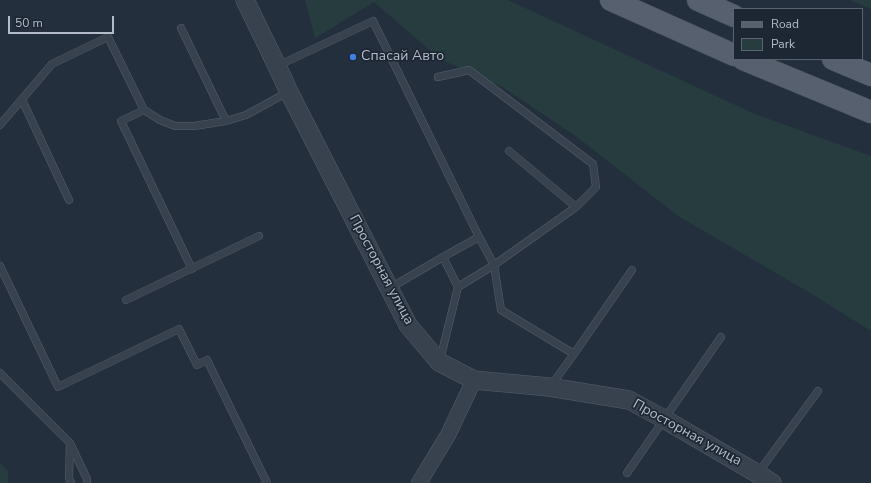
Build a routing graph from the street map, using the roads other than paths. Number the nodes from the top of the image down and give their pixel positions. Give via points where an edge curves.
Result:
1 (244, 0) edge
2 (611, 0) edge
3 (698, 0) edge
4 (733, 16) edge
5 (181, 28) dead end
6 (733, 55) edge
7 (745, 60) edge
8 (836, 60) edge
9 (277, 66) junction
10 (871, 75) edge
11 (438, 77) dead end
12 (288, 92) junction
13 (22, 100) junction
14 (144, 110) junction
15 (871, 112) edge
16 (226, 121) junction
17 (0, 125) edge
18 (509, 151) dead end
19 (69, 200) dead end
20 (576, 207) junction
21 (259, 236) dead end
22 (479, 237) junction
23 (443, 257) junction
24 (494, 265) junction
25 (0, 266) edge
26 (192, 269) junction
27 (632, 270) dead end
28 (458, 287) junction
29 (390, 288) junction
30 (126, 300) dead end
31 (721, 337) dead end
32 (574, 354) junction
33 (439, 362) junction
34 (0, 373) edge
35 (474, 380) junction
36 (550, 387) junction
37 (818, 391) dead end
38 (664, 419) junction
39 (70, 443) junction
40 (627, 474) dead end
41 (765, 478) edge
42 (70, 483) edge
43 (87, 483) edge
44 (266, 483) edge
45 (419, 483) edge

1 - 9 street, Просторная улица
2 - 6 main road
3 - 4 main road
5 - 16 lane
7 - 15 main road
8 - 10 main road
9 - 12 street, Просторная улица
9 - 22 lane via 372,21
11 - 20 lane via 469,70 593,164 596,187
12 - 16 lane via 246,114
12 - 29 street, Просторная улица
13 - 14 lane via 52,64 108,37
13 - 17 lane
13 - 19 lane
14 - 16 lane via 175,126
14 - 26 lane via 121,121
18 - 20 lane
20 - 24 lane
21 - 26 lane
22 - 23 lane
22 - 24 lane
23 - 28 lane
23 - 29 lane
24 - 28 lane
24 - 32 lane via 501,310
25 - 44 lane via 58,387 179,329 197,365 207,360
26 - 30 lane
27 - 32 lane
28 - 33 lane
29 - 33 street, Просторная улица via 408,325
31 - 38 lane
32 - 36 lane
33 - 35 street, Просторная улица
34 - 39 lane
35 - 36 street, Просторная улица
35 - 45 street via 448,436
36 - 38 street, Просторная улица via 629,400
37 - 41 lane
38 - 40 lane
38 - 41 street, Просторная улица
39 - 42 lane
39 - 43 lane via 88,479

